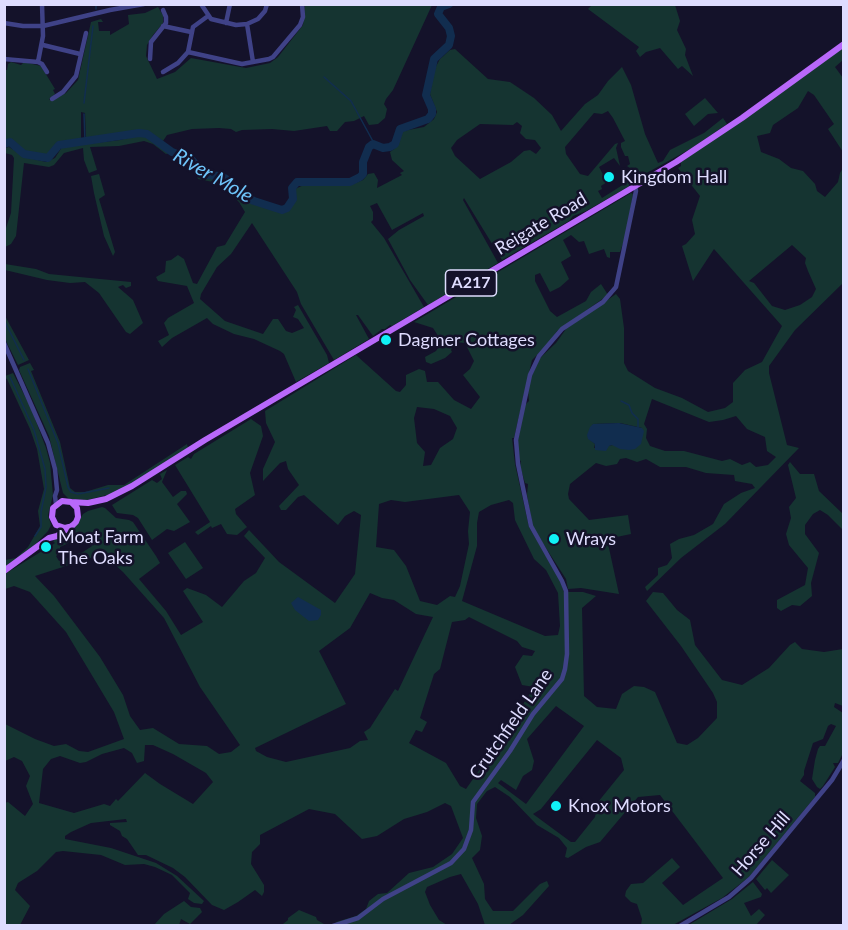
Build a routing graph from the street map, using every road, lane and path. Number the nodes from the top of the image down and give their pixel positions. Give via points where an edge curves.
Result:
1 (42, 4) edge
2 (201, 4) edge
3 (230, 4) edge
4 (267, 4) edge
5 (302, 4) edge
6 (141, 5) edge
7 (163, 10) dead end
8 (208, 15) junction
9 (4, 23) edge
10 (226, 23) junction
11 (247, 24) junction
12 (43, 26) junction
13 (164, 27) junction
14 (191, 32) junction
15 (86, 33) dead end
16 (843, 44) edge
17 (43, 45) junction
18 (188, 52) junction
19 (80, 54) junction
20 (5, 59) edge
21 (150, 59) dead end
22 (38, 62) junction
23 (253, 62) junction
24 (165, 63) dead end
25 (5, 68) edge
26 (47, 72) dead end
27 (52, 99) dead end
28 (635, 186) junction
29 (4, 343) edge
30 (57, 490) junction
31 (68, 501) junction
32 (88, 502) junction
33 (56, 504) junction
34 (78, 513) junction
35 (53, 521) junction
36 (69, 527) junction
37 (49, 538) junction
38 (4, 571) edge
39 (843, 760) edge
40 (333, 926) edge
41 (680, 926) edge

1 - 12 street
2 - 8 street
3 - 10 street
4 - 11 street via 258,19
5 - 23 street via 300,25 279,51 269,60
6 - 12 street
7 - 13 street
8 - 10 street
8 - 14 street
9 - 12 street
10 - 11 street
11 - 23 street
12 - 17 street
13 - 14 street
13 - 21 street via 151,42
14 - 18 street
15 - 19 street
16 - 28 main road, Reigate Road / A217 via 701,146
17 - 19 street
17 - 22 street
18 - 23 street via 242,64
18 - 24 street via 165,70
19 - 27 street via 76,76
20 - 22 street
20 - 25 street
22 - 26 street
28 - 32 main road, Reigate Road / A217 via 132,486 106,499
28 - 40 street, Crutchfield Lane via 616,286 603,302 562,329 539,356 530,375 516,440 531,526 566,591 566,669 473,802 471,830 458,856 358,918
29 - 30 street via 48,443
30 - 31 street
30 - 33 street
31 - 32 main road, Reigate Road / A217
31 - 33 main road
31 - 34 main road
32 - 34 main road
33 - 35 main road via 51,512
34 - 36 main road via 76,522
35 - 36 main road via 60,527
35 - 37 main road
36 - 37 main road
37 - 38 main road
39 - 41 street, Horse Hill via 832,780 751,878 729,897

